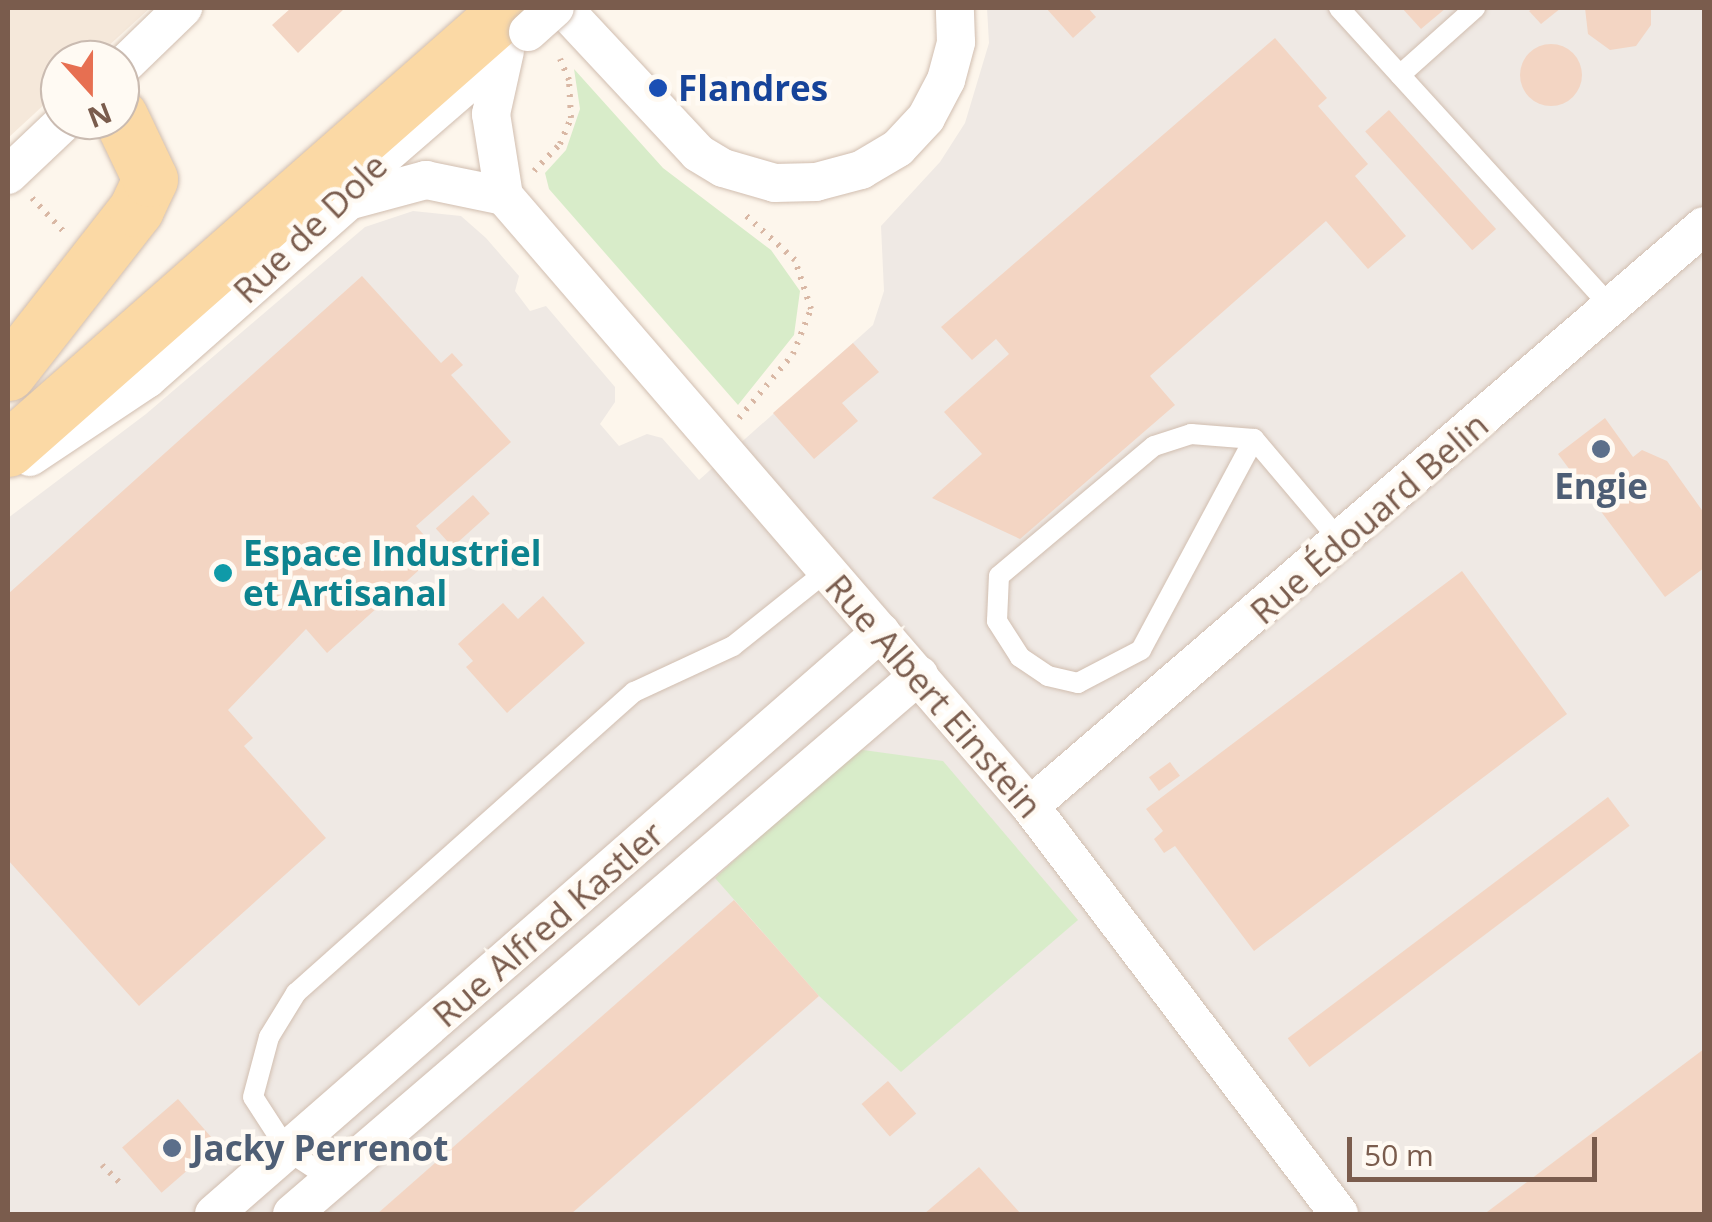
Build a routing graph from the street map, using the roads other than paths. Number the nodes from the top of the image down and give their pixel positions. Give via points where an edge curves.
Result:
1 (183, 8) edge
2 (454, 8) edge
3 (955, 8) edge
4 (1340, 8) edge
5 (1475, 8) edge
6 (541, 25) edge
7 (140, 50) edge
8 (1400, 74) junction
9 (45, 140) edge
10 (132, 140) edge
11 (8, 174) edge
12 (515, 188) junction
13 (348, 201) junction
14 (1704, 226) edge
15 (1612, 308) junction
16 (8, 373) edge
17 (8, 405) edge
18 (1254, 439) junction
19 (8, 449) edge
20 (8, 472) edge
21 (1341, 542) junction
22 (827, 571) junction
23 (881, 632) junction
24 (919, 675) junction
25 (1030, 806) junction
26 (288, 1152) junction
27 (332, 1180) junction
28 (214, 1214) edge
29 (292, 1214) edge
30 (1339, 1214) edge

1 - 7 street
2 - 17 main road, Rue de Dole
3 - 6 street via 956,42 946,80 926,118 898,148 862,170 816,182 746,177 698,152
4 - 8 lane
5 - 8 lane
6 - 12 street via 491,114
6 - 13 street, Rue de Dole via 368,170
6 - 19 main road, Rue de Dole
8 - 15 lane
9 - 11 street
10 - 16 main road via 150,178 136,209
12 - 13 street via 426,180
12 - 22 street, Rue Albert Einstein via 715,444
13 - 20 street, Rue de Dole via 147,379
14 - 15 street, Rue Édouard Belin
15 - 21 street, Rue Édouard Belin
18 - 18 lane via 1191,434 1154,446 999,576 997,621 1020,657 1048,676 1078,683 1141,650
18 - 21 lane
21 - 25 street, Rue Édouard Belin
22 - 23 street, Rue Albert Einstein
22 - 26 lane via 733,646 634,692 296,993 269,1037 253,1097
23 - 24 street, Rue Albert Einstein
23 - 26 street, Rue Alfred Kastler
24 - 25 street, Rue Albert Einstein
24 - 27 street, Rue Alfred Kastler
25 - 30 street, Rue Albert Einstein
26 - 27 lane
26 - 28 street, Rue Alfred Kastler
27 - 29 street, Rue Alfred Kastler

